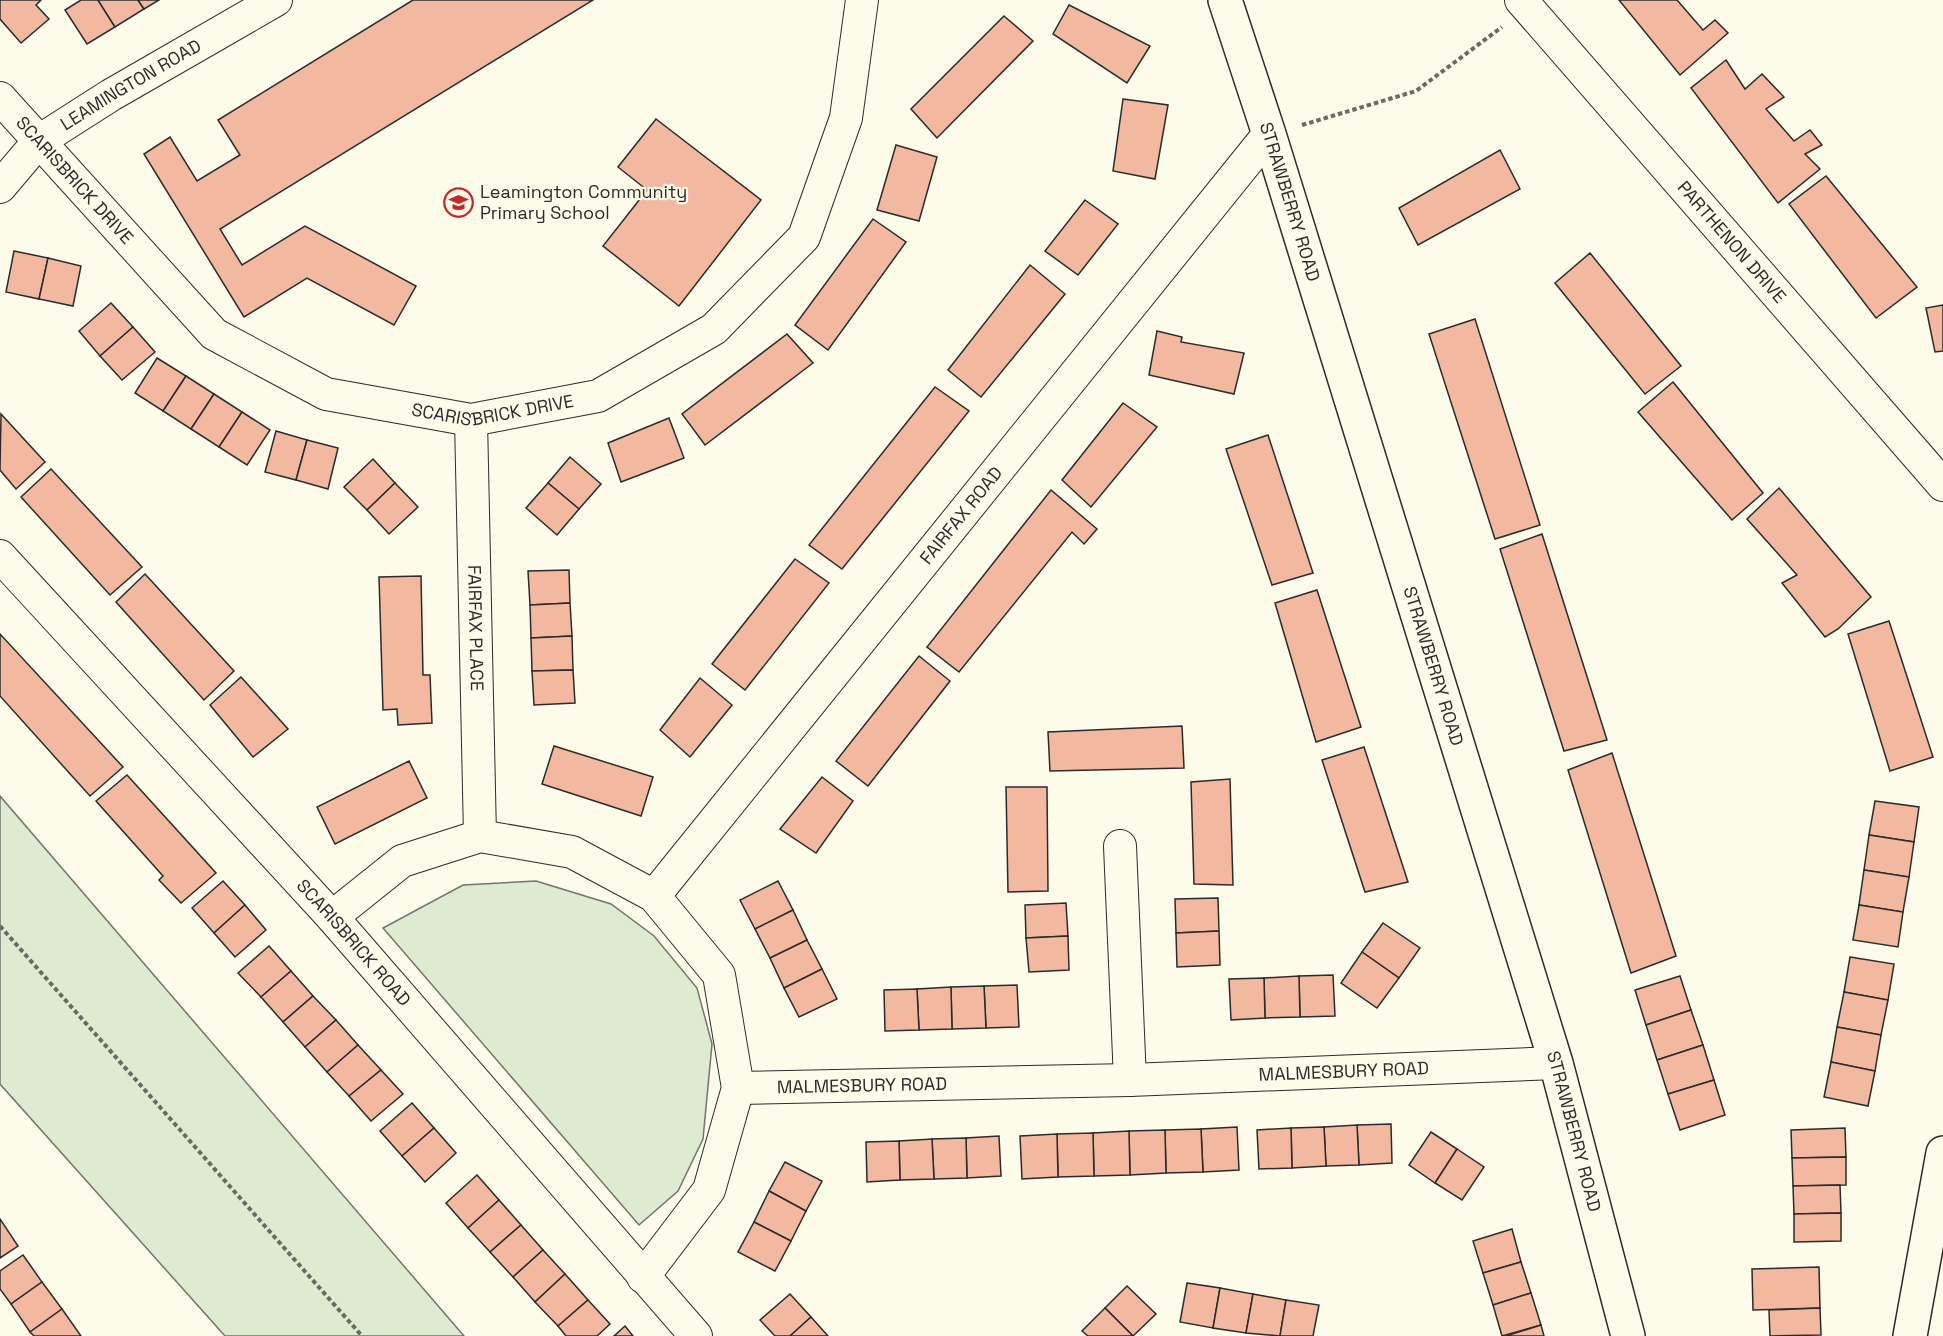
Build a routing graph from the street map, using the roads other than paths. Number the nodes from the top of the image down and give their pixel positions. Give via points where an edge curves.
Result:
1 (276, 0) edge
2 (862, 0) edge
3 (1225, 0) edge
4 (1524, 4) edge
5 (0, 98) edge
6 (1269, 134) junction
7 (39, 141) junction
8 (0, 188) edge
9 (471, 420) junction
10 (1943, 485) edge
11 (0, 556) edge
12 (480, 836) junction
13 (1120, 846) dead end
14 (654, 896) junction
15 (332, 917) junction
16 (1556, 1063) junction
17 (1130, 1080) junction
18 (738, 1088) junction
19 (1943, 1153) edge
20 (643, 1277) junction
21 (696, 1336) edge
22 (1628, 1336) edge
23 (1910, 1336) edge

1 - 7 street, LEAMINGTON ROAD via 111,94
2 - 9 street, SCARISBRICK DRIVE via 846,118 804,237 714,329 598,396
3 - 6 main road, STRAWBERRY ROAD
4 - 10 street, PARTHENON DRIVE
5 - 7 street, SCARISBRICK DRIVE
6 - 14 street, FAIRFAX ROAD
6 - 16 main road, STRAWBERRY ROAD
7 - 8 street, LEAMINGTON ROAD
7 - 9 street, SCARISBRICK DRIVE via 214,334 326,394
9 - 12 street, FAIRFAX PLACE
11 - 15 street, SCARISBRICK ROAD
12 - 14 street via 572,852
12 - 15 street via 402,861
13 - 17 street
14 - 18 street via 719,975
15 - 20 street, SCARISBRICK ROAD
16 - 17 street, MALMESBURY ROAD
16 - 22 main road, STRAWBERRY ROAD
17 - 18 street, MALMESBURY ROAD
18 - 20 street via 709,1190
19 - 23 main road
20 - 21 street, SCARISBRICK ROAD

